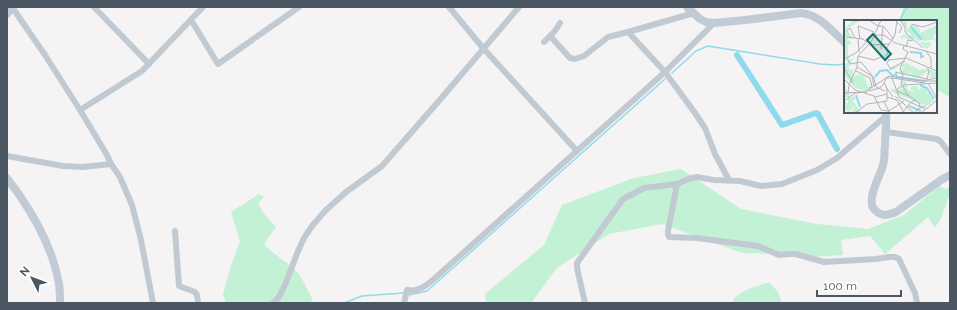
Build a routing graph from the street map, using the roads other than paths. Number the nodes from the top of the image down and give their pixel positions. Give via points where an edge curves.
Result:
1 (94, 7) edge
2 (202, 7) edge
3 (299, 7) edge
4 (449, 7) edge
5 (518, 7) edge
6 (11, 9) edge
7 (691, 10) edge
8 (191, 20) junction
9 (560, 23) dead end
10 (714, 23) junction
11 (628, 32) junction
12 (550, 36) junction
13 (544, 42) dead end
14 (844, 42) edge
15 (483, 48) junction
16 (148, 64) junction
17 (665, 72) junction
18 (80, 110) junction
19 (886, 114) edge
20 (886, 132) junction
21 (577, 151) junction
22 (949, 151) edge
23 (7, 156) edge
24 (111, 164) junction
25 (950, 175) edge
26 (7, 178) edge
27 (729, 180) junction
28 (678, 184) junction
29 (175, 231) dead end
30 (60, 303) edge
31 (152, 303) edge
32 (198, 303) edge
33 (273, 303) edge
34 (404, 303) edge
35 (585, 303) edge
36 (917, 303) edge

1 - 16 street
2 - 8 street
3 - 8 street via 218,64
4 - 15 street
5 - 15 street
6 - 18 street via 45,55
7 - 10 main road via 700,19
7 - 11 street
8 - 16 street
9 - 12 street
10 - 14 main road via 805,13 823,22
10 - 17 street
11 - 12 street via 608,37 584,56 575,58 570,58
11 - 17 street
12 - 13 street
15 - 21 street
15 - 33 street via 382,166 324,211 304,238 285,285
16 - 18 street via 142,71
17 - 21 street
17 - 27 street via 705,128
18 - 24 street
19 - 20 main road
19 - 27 street via 837,158 798,179 782,184 760,186
20 - 22 street via 937,138
20 - 25 main road via 884,164 871,199 873,209 878,213 888,215 896,212
21 - 34 street via 425,287 408,290
23 - 24 street via 63,166
24 - 31 street via 120,177 132,205
26 - 30 main road via 33,216 45,240 59,284
27 - 28 street via 697,177
28 - 35 street via 644,188 623,199 577,263
28 - 36 street via 669,237 758,246 779,255 796,254 824,262 895,257 899,259
29 - 32 street via 179,286 195,292

